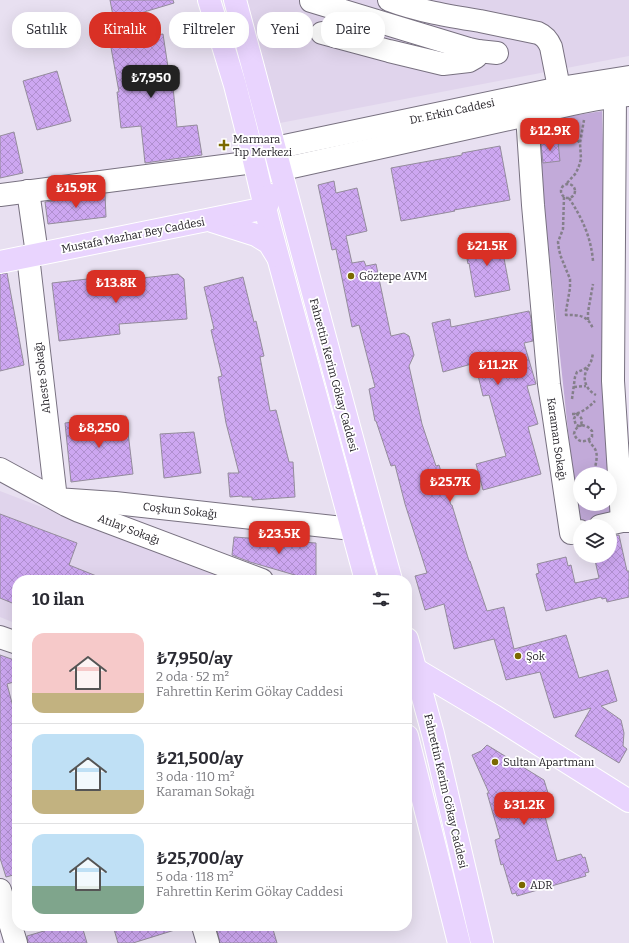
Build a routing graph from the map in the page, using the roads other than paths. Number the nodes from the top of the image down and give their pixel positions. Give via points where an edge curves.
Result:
1 (209, 0) edge
2 (235, 0) edge
3 (389, 0) edge
4 (311, 1) dead end
5 (425, 11) junction
6 (421, 35) junction
7 (378, 48) edge
8 (629, 77) edge
9 (622, 96) edge
10 (562, 97) junction
11 (526, 105) junction
12 (275, 148) junction
13 (253, 157) junction
14 (280, 169) junction
15 (28, 191) junction
16 (0, 195) edge
17 (266, 208) junction
18 (207, 220) junction
19 (32, 255) junction
20 (279, 260) junction
21 (0, 262) edge
22 (0, 468) edge
23 (56, 499) junction
24 (626, 521) edge
25 (352, 529) junction
26 (573, 533) edge
27 (249, 575) edge
28 (365, 575) edge
29 (390, 575) edge
30 (0, 637) edge
31 (12, 641) edge
32 (412, 658) edge
33 (415, 669) junction
34 (425, 706) junction
35 (494, 716) junction
36 (412, 730) edge
37 (412, 769) edge
38 (415, 792) edge
39 (629, 801) edge
40 (0, 890) edge
41 (12, 930) edge
42 (12, 931) edge
43 (204, 931) edge
44 (16, 943) edge
45 (208, 943) edge
46 (459, 943) edge
47 (482, 943) edge

1 - 13 main road, Fahrettin Kerim Gökay Caddesi via 235,85
2 - 12 main road, Fahrettin Kerim Gökay Caddesi
3 - 5 street
4 - 6 street
5 - 6 street
5 - 10 street via 538,33 545,37 552,47
6 - 7 street via 488,52 469,61 443,64
8 - 10 street, Dr. Erkin Caddesi
9 - 10 street, Dr. Erkin Caddesi via 586,101
9 - 24 street via 613,382
10 - 11 street, Dr. Erkin Caddesi
11 - 12 street, Dr. Erkin Caddesi
11 - 14 street, Dr. Erkin Caddesi
11 - 26 street, Karaman Sokağı via 549,384 571,533
12 - 14 main road, Fahrettin Kerim Gökay Caddesi
13 - 14 street, Fahrettin Kerim Gökay Caddesi via 264,169
13 - 15 street
13 - 17 main road, Fahrettin Kerim Gökay Caddesi
13 - 18 main road via 254,181 249,192
14 - 17 main road
14 - 29 main road, Fahrettin Kerim Gökay Caddesi
15 - 16 street
15 - 19 street, Aheste Sokağı
17 - 18 main road, Mustafa Mazhar Bey Caddesi
17 - 20 main road, Fahrettin Kerim Gökay Caddesi
18 - 19 main road, Mustafa Mazhar Bey Caddesi
18 - 20 main road via 260,237 269,243
19 - 21 main road, Mustafa Mazhar Bey Caddesi
19 - 23 street, Aheste Sokağı
20 - 25 main road, Fahrettin Kerim Gökay Caddesi
22 - 23 street, Atılay Sokağı
23 - 25 street, Coşkun Sokağı
23 - 27 street, Atılay Sokağı via 79,511
25 - 28 main road, Fahrettin Kerim Gökay Caddesi
30 - 31 street
32 - 33 main road, Fahrettin Kerim Gökay Caddesi
33 - 34 main road, Fahrettin Kerim Gökay Caddesi
33 - 35 main road
34 - 35 main road via 457,702
34 - 36 main road
34 - 47 main road, Fahrettin Kerim Gökay Caddesi
35 - 39 main road
37 - 38 main road, Fahrettin Kerim Gökay Caddesi
38 - 46 main road, Fahrettin Kerim Gökay Caddesi
40 - 41 street
42 - 44 street
43 - 45 street

